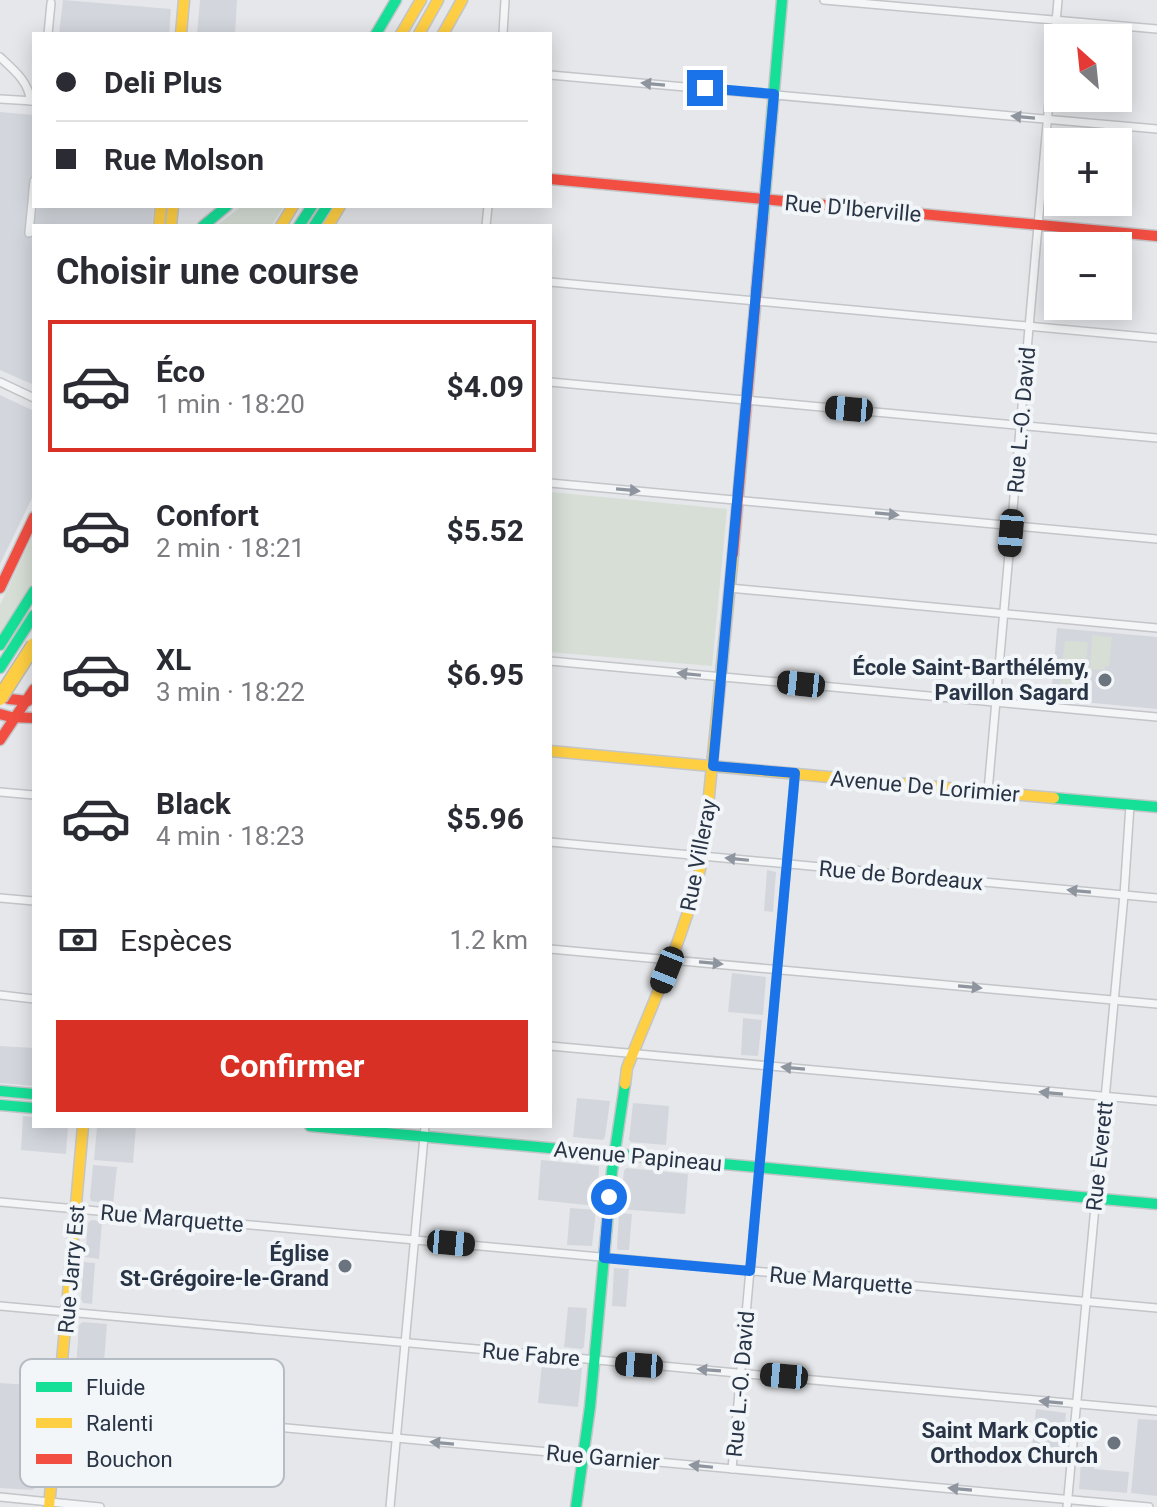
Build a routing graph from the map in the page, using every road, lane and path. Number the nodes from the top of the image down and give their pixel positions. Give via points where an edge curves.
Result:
1 (184, 0) edge
2 (396, 0) edge
3 (421, 0) edge
4 (438, 0) edge
5 (462, 0) edge
6 (505, 0) edge
7 (782, 0) edge
8 (824, 0) edge
9 (1058, 0) edge
10 (51, 3) dead end
11 (1056, 20) junction
12 (1157, 29) edge
13 (48, 32) edge
14 (181, 32) edge
15 (377, 32) edge
16 (402, 32) edge
17 (420, 32) edge
18 (444, 32) edge
19 (503, 32) edge
20 (0, 57) edge
21 (552, 75) edge
22 (774, 94) junction
23 (0, 99) edge
24 (32, 101) edge
25 (1047, 119) junction
26 (1157, 129) edge
27 (552, 179) edge
28 (765, 200) junction
29 (32, 202) edge
30 (225, 208) edge
31 (205, 224) edge
32 (1039, 225) junction
33 (29, 233) dead end
34 (1157, 236) edge
35 (552, 282) edge
36 (756, 300) junction
37 (1030, 326) junction
38 (1157, 338) edge
39 (0, 382) edge
40 (552, 382) edge
41 (32, 397) edge
42 (747, 399) junction
43 (1021, 425) junction
44 (1157, 438) edge
45 (552, 483) edge
46 (737, 501) junction
47 (32, 521) edge
48 (1011, 526) junction
49 (1157, 539) edge
50 (0, 588) edge
51 (729, 588) junction
52 (32, 594) edge
53 (1004, 615) junction
54 (32, 618) edge
55 (1157, 628) edge
56 (0, 645) edge
57 (32, 649) edge
58 (552, 661) edge
59 (0, 668) edge
60 (722, 677) junction
61 (31, 697) edge
62 (4, 698) edge
63 (996, 703) junction
64 (8, 716) edge
65 (1157, 717) edge
66 (32, 718) edge
67 (0, 740) edge
68 (552, 751) edge
69 (713, 766) junction
70 (795, 773) junction
71 (988, 791) junction
72 (0, 792) edge
73 (32, 795) edge
74 (1130, 805) junction
75 (1157, 807) edge
76 (552, 842) edge
77 (703, 856) junction
78 (787, 864) junction
79 (1124, 895) junction
80 (0, 898) edge
81 (1157, 898) edge
82 (32, 901) edge
83 (552, 949) edge
84 (671, 960) junction
85 (778, 970) junction
86 (0, 995) edge
87 (32, 999) edge
88 (1114, 1001) junction
89 (1157, 1004) edge
90 (552, 1046) edge
91 (633, 1053) junction
92 (769, 1066) junction
93 (0, 1091) edge
94 (32, 1094) edge
95 (1105, 1097) junction
96 (1157, 1101) edge
97 (0, 1105) edge
98 (32, 1108) edge
99 (83, 1128) edge
100 (356, 1128) edge
101 (424, 1131) edge
102 (614, 1154) junction
103 (760, 1167) junction
104 (1095, 1198) junction
105 (0, 1202) edge
106 (1157, 1204) edge
107 (76, 1209) junction
108 (415, 1240) junction
109 (604, 1258) junction
110 (750, 1271) junction
111 (1086, 1302) junction
112 (0, 1306) edge
113 (1157, 1308) edge
114 (67, 1312) junction
115 (405, 1342) junction
116 (63, 1359) edge
117 (594, 1360) junction
118 (741, 1373) junction
119 (1076, 1404) junction
120 (1157, 1411) edge
121 (284, 1428) edge
122 (396, 1439) junction
123 (583, 1455) junction
124 (732, 1469) junction
125 (0, 1497) edge
126 (1067, 1503) edge
127 (49, 1504) edge
128 (100, 1507) edge
129 (390, 1507) edge
130 (576, 1507) edge
131 (1149, 1507) edge

1 - 14 main road
2 - 15 main road
3 - 16 main road
4 - 17 main road
5 - 18 main road
6 - 19 street
7 - 22 main road, Rue Villeray
8 - 11 street
9 - 11 street, Rue L.-O. David
10 - 13 street
11 - 12 street
11 - 25 street, Rue L.-O. David
20 - 24 street via 27,87
22 -> 21 street
25 -> 22 street
22 - 28 main road, Rue Villeray
23 - 24 street
25 - 26 street
25 - 32 street, Rue L.-O. David
27 - 28 main road, Rue D'Iberville
28 - 32 main road, Rue D'Iberville
28 - 36 main road, Rue Villeray
29 - 33 street
30 - 31 main road
32 - 34 main road, Rue D'Iberville
32 - 37 street, Rue L.-O. David
35 - 36 street
36 - 37 street
36 - 42 main road, Rue Villeray
37 - 38 street
37 - 43 street, Rue L.-O. David
39 - 41 street
40 - 42 street
42 - 43 street
42 - 46 main road, Rue Villeray
43 - 44 street
43 - 48 street, Rue L.-O. David
45 -> 46 street
46 -> 48 street
46 - 51 main road, Rue Villeray
47 - 50 main road
48 - 49 street
48 - 53 street, Rue L.-O. David
51 - 53 street
51 - 60 main road, Rue Villeray
52 - 56 main road
53 - 55 street
53 - 63 street, Rue L.-O. David
54 - 59 main road
57 - 62 main road, bridge
60 -> 58 street
60 - 63 street
60 - 69 main road, Rue Villeray
61 - 62 main road
61 - 64 main road
63 - 65 street
63 - 71 street, Rue L.-O. David
64 - 66 main road
64 - 67 main road
68 - 69 main road, Avenue De Lorimier
69 - 70 main road, Avenue De Lorimier
69 - 77 main road, Rue Villeray
70 - 71 main road, Avenue De Lorimier
70 - 78 street, Rue L.-O. David
71 - 74 main road, Avenue De Lorimier
72 - 73 street
74 - 75 main road, Avenue De Lorimier
74 - 79 street, Rue Everett
76 - 77 street, Rue de Bordeaux
78 -> 77 street, Rue de Bordeaux
77 - 84 main road, Rue Villeray
79 -> 78 street, Rue de Bordeaux
78 - 85 street, Rue L.-O. David
79 - 81 street, Rue de Bordeaux
79 - 88 street, Rue Everett
80 - 82 street
83 - 84 street
84 -> 85 street
84 - 91 main road, Rue Villeray
85 -> 88 street
85 - 92 street, Rue L.-O. David
86 - 87 street
88 - 89 street
88 - 95 street, Rue Everett
90 - 91 street
91 - 92 street
91 - 102 main road, Rue Villeray
95 -> 92 street
92 - 103 street, Rue L.-O. David
93 - 94 main road
95 - 96 street
95 - 104 street, Rue Everett
97 - 98 main road
99 - 107 main road, Rue Jarry Est
100 - 101 main road, Avenue Papineau
101 - 102 main road, Avenue Papineau
101 - 108 street
102 - 103 main road, Avenue Papineau
102 - 109 main road, Rue Villeray
103 - 104 main road, Avenue Papineau
103 - 110 street, Rue L.-O. David
104 - 106 main road, Avenue Papineau
104 - 111 street, Rue Everett
105 - 107 street, Rue Marquette
107 - 108 street, Rue Marquette
107 - 114 main road, Rue Jarry Est
108 - 109 street, Rue Marquette
108 - 115 street
109 - 110 street, Rue Marquette
109 - 117 main road, Rue Villeray
110 - 111 street, Rue Marquette
110 - 118 street, Rue L.-O. David
111 - 113 street, Rue Marquette
111 - 119 street, Rue Everett
112 - 114 street, Rue Fabre
114 - 115 street, Rue Fabre
114 - 116 main road, Rue Jarry Est
115 - 117 street, Rue Fabre
115 - 122 street
118 -> 117 street, Rue Fabre
117 - 123 main road, Rue Villeray
119 -> 118 street, Rue Fabre
118 - 124 street, Rue L.-O. David
119 - 120 street, Rue Fabre
119 - 126 street, Rue Everett
121 - 122 street, Rue Garnier
123 -> 122 street, Rue Garnier
122 - 129 street
124 -> 123 street, Rue Garnier
123 - 130 main road, Rue Villeray
126 -> 124 street, Rue Garnier
125 - 127 street
126 - 131 street, Rue Garnier
127 - 128 street

